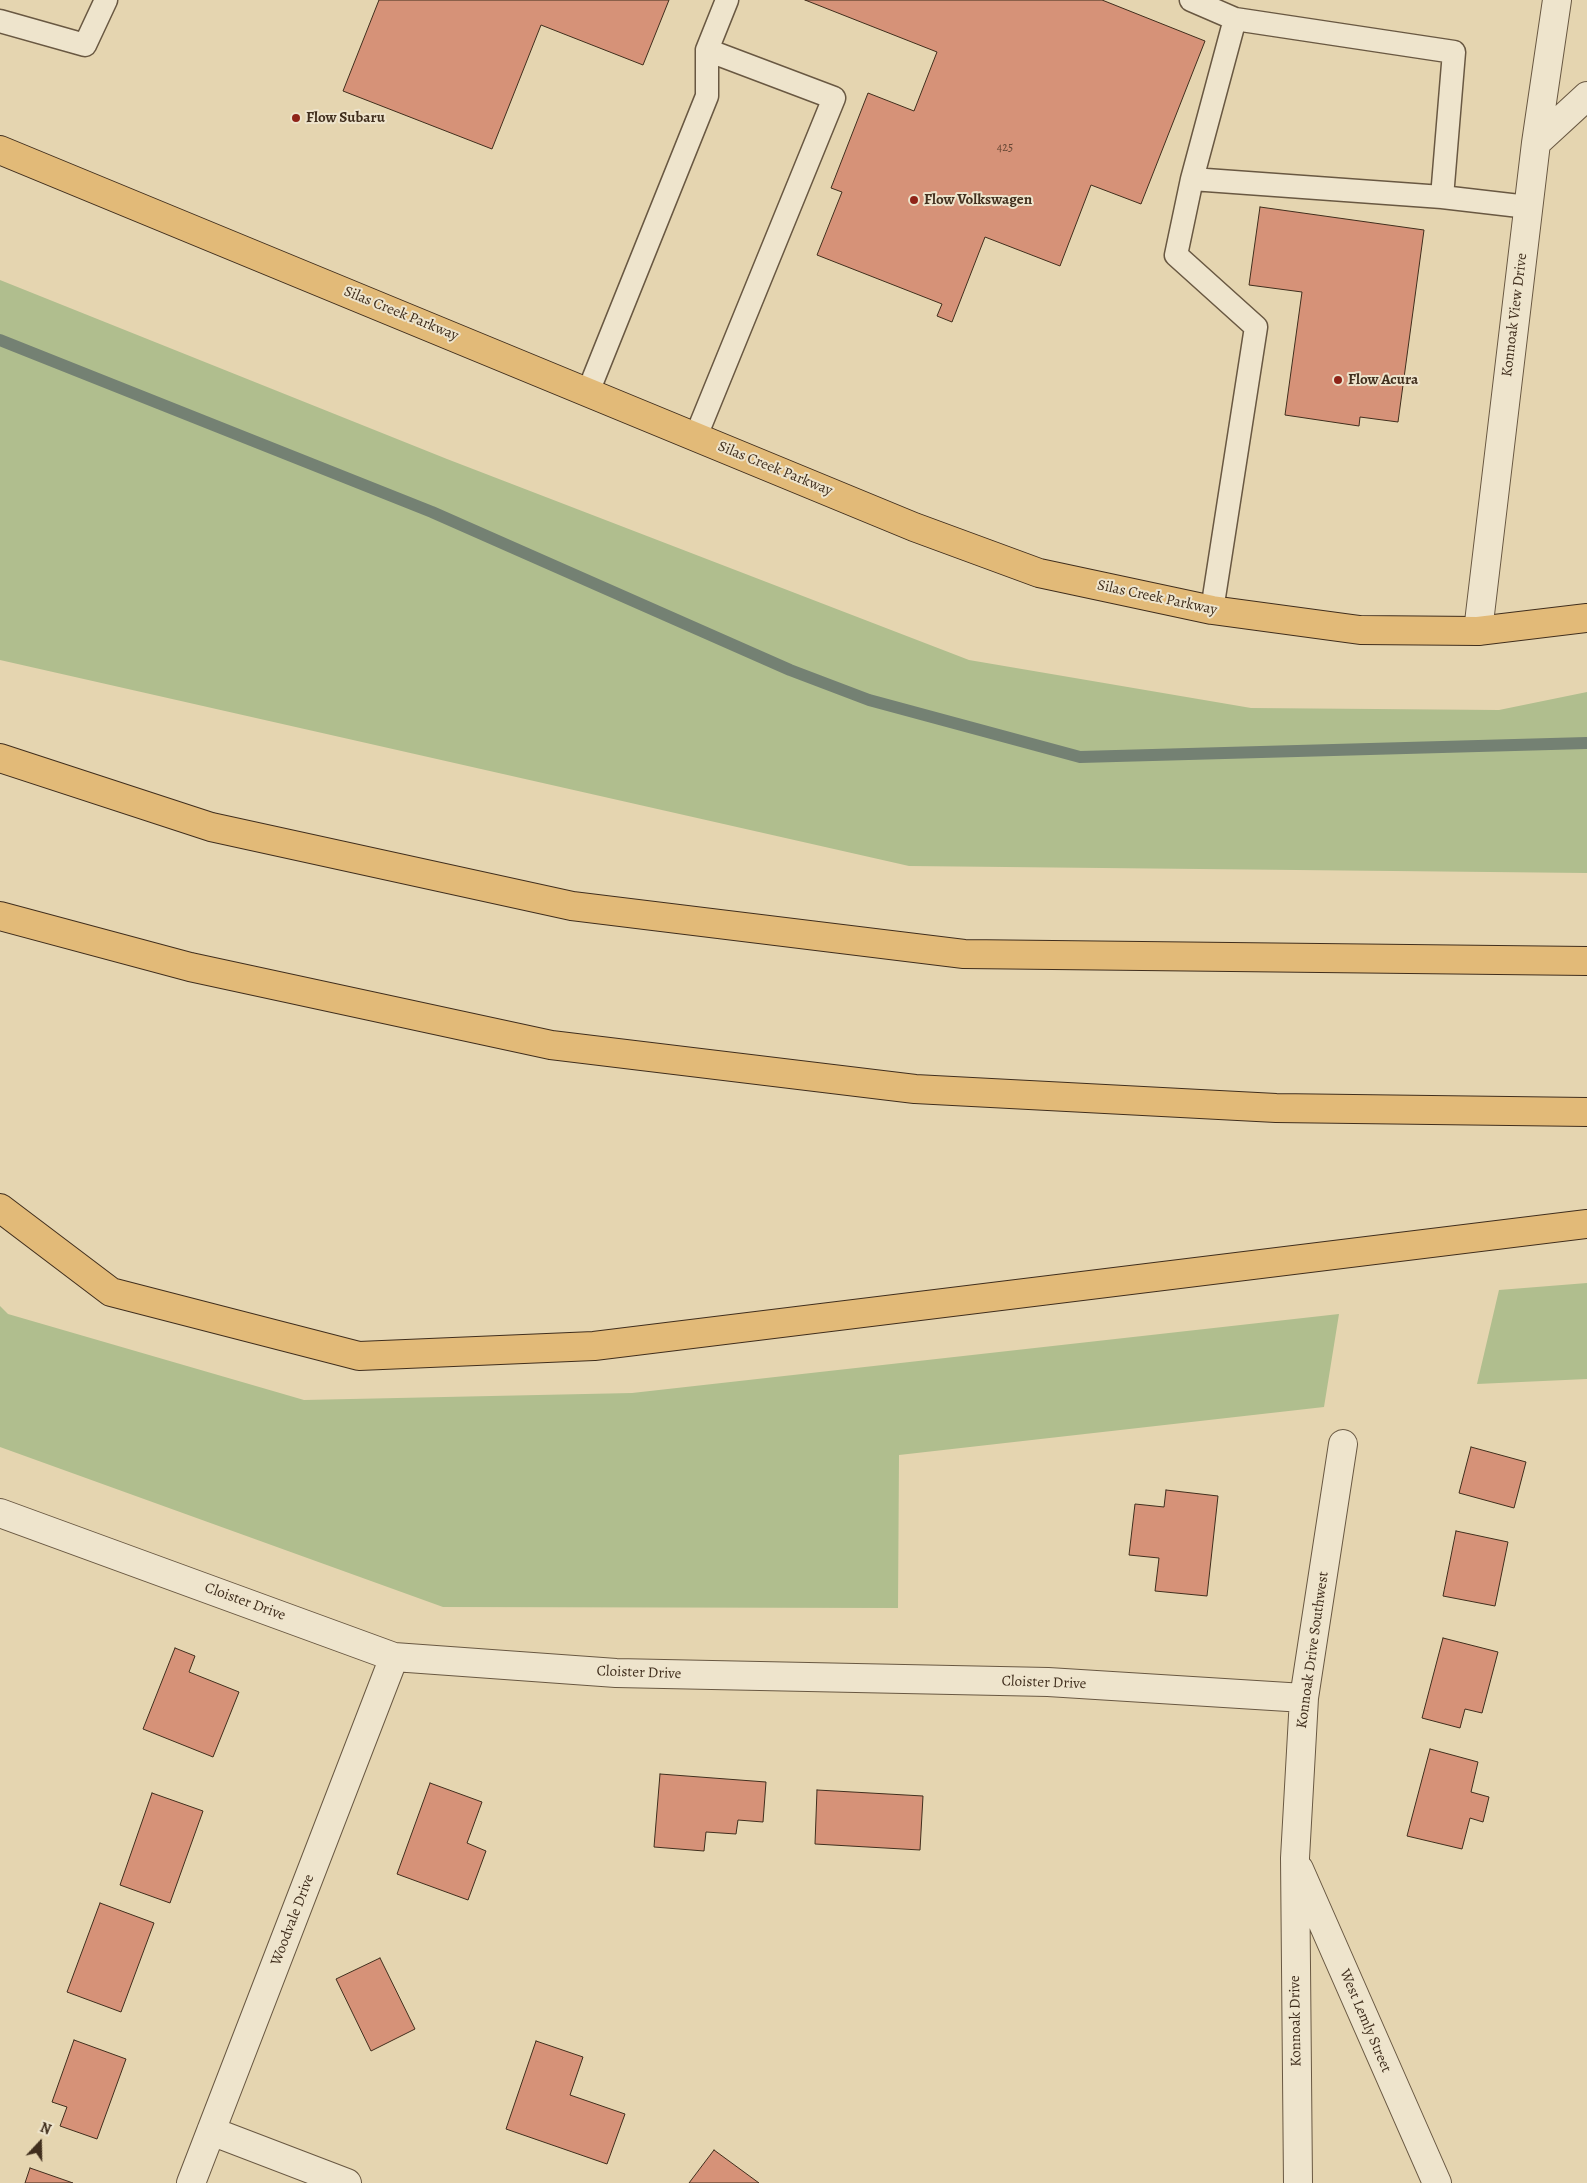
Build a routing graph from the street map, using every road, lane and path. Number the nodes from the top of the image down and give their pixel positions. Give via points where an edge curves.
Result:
1 (106, 0) edge
2 (727, 0) edge
3 (1191, 0) edge
4 (1557, 0) edge
5 (1235, 19) junction
6 (0, 21) edge
7 (707, 50) junction
8 (1587, 96) edge
9 (1536, 143) junction
10 (0, 150) edge
11 (1192, 179) junction
12 (1442, 197) junction
13 (1528, 207) junction
14 (588, 392) junction
15 (696, 436) junction
16 (1212, 610) junction
17 (1587, 618) edge
18 (1478, 631) junction
19 (0, 758) edge
20 (0, 916) edge
21 (1587, 962) edge
22 (1587, 1112) edge
23 (0, 1208) edge
24 (1587, 1224) edge
25 (1343, 1444) dead end
26 (0, 1513) edge
27 (394, 1657) junction
28 (1304, 1698) junction
29 (1295, 1858) junction
30 (211, 2131) junction
31 (191, 2183) edge
32 (347, 2183) edge
33 (1298, 2183) edge
34 (1437, 2183) edge

1 - 6 lane via 85,45
2 - 7 lane
3 - 5 lane
4 - 9 street, Konnoak View Drive
5 - 11 lane
5 - 12 lane via 1454,52
7 - 14 lane via 707,96
7 - 15 lane via 834,98
8 - 9 street
9 - 13 street, Konnoak View Drive
10 - 14 main road, Silas Creek Parkway
11 - 12 lane
11 - 16 lane via 1176,254 1256,327
12 - 13 lane
13 - 18 street, Konnoak View Drive
14 - 15 main road, Silas Creek Parkway
15 - 16 main road, Silas Creek Parkway via 946,539 1039,573
16 - 18 main road, Silas Creek Parkway via 1360,630
17 - 18 main road, Silas Creek Parkway
19 - 21 main road via 211,827 582,907 964,954
20 - 22 main road via 190,967 560,1046 915,1090 1276,1108
23 - 24 main road via 111,1292 359,1356 594,1346
25 - 28 street, Konnoak Drive Southwest
26 - 27 street, Cloister Drive
27 - 28 street, Cloister Drive via 616,1673 1048,1682
27 - 30 street, Woodvale Drive
28 - 29 street, Konnoak Drive Southwest
29 - 33 street, Konnoak Drive
29 - 34 street, West Lemly Street
30 - 31 street, Woodvale Drive
30 - 32 street

